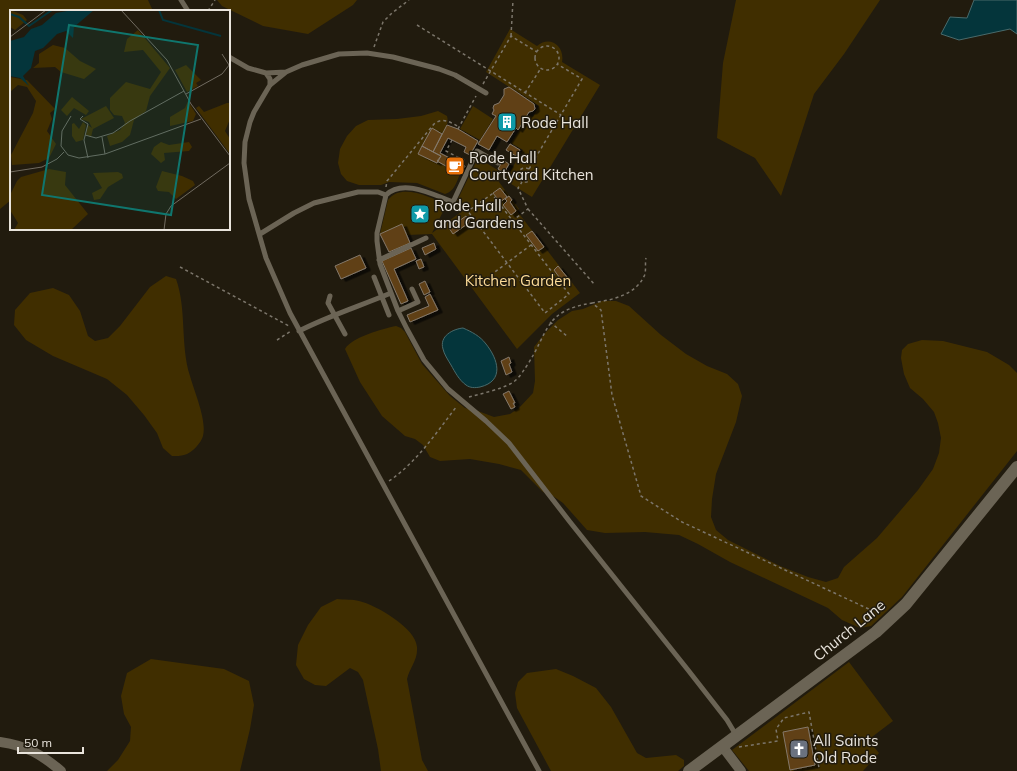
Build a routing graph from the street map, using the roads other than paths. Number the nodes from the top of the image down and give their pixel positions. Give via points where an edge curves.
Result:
1 (181, 0) edge
2 (187, 10) edge
3 (230, 58) edge
4 (286, 72) junction
5 (266, 73) junction
6 (270, 85) junction
7 (486, 93) dead end
8 (498, 163) dead end
9 (386, 195) junction
10 (260, 234) junction
11 (426, 238) dead end
12 (379, 260) junction
13 (374, 277) dead end
14 (412, 289) dead end
15 (391, 293) junction
16 (330, 296) dead end
17 (382, 297) junction
18 (398, 311) junction
19 (389, 315) dead end
20 (335, 316) junction
21 (299, 331) junction
22 (345, 334) dead end
23 (1017, 467) edge
24 (736, 735) junction
25 (0, 742) edge
26 (722, 746) junction
27 (61, 771) edge
28 (540, 771) edge
29 (689, 771) edge
30 (742, 771) edge

1 - 2 lane
3 - 5 lane via 248,68
4 - 5 lane
4 - 6 lane
4 - 7 lane via 302,64 339,54 372,54 439,69
5 - 6 lane
6 - 10 lane via 250,122 244,153 246,184
8 - 9 lane via 477,151 453,202 413,188 396,188
9 - 10 lane via 378,192 358,192 314,203 294,212
9 - 12 lane via 377,233
10 - 21 lane via 266,258
11 - 12 lane
12 - 15 lane
13 - 17 lane
14 - 18 lane via 418,302
15 - 17 lane
15 - 18 lane
16 - 20 lane via 328,303
17 - 19 lane
17 - 20 lane
18 - 24 lane via 424,360 444,385 509,442 697,681
20 - 21 lane via 320,320
20 - 22 lane
21 - 28 lane
23 - 24 street, Church Lane via 906,604 876,632
24 - 26 street, Church Lane
25 - 27 street via 33,751
26 - 29 street, Church Lane
26 - 30 street

